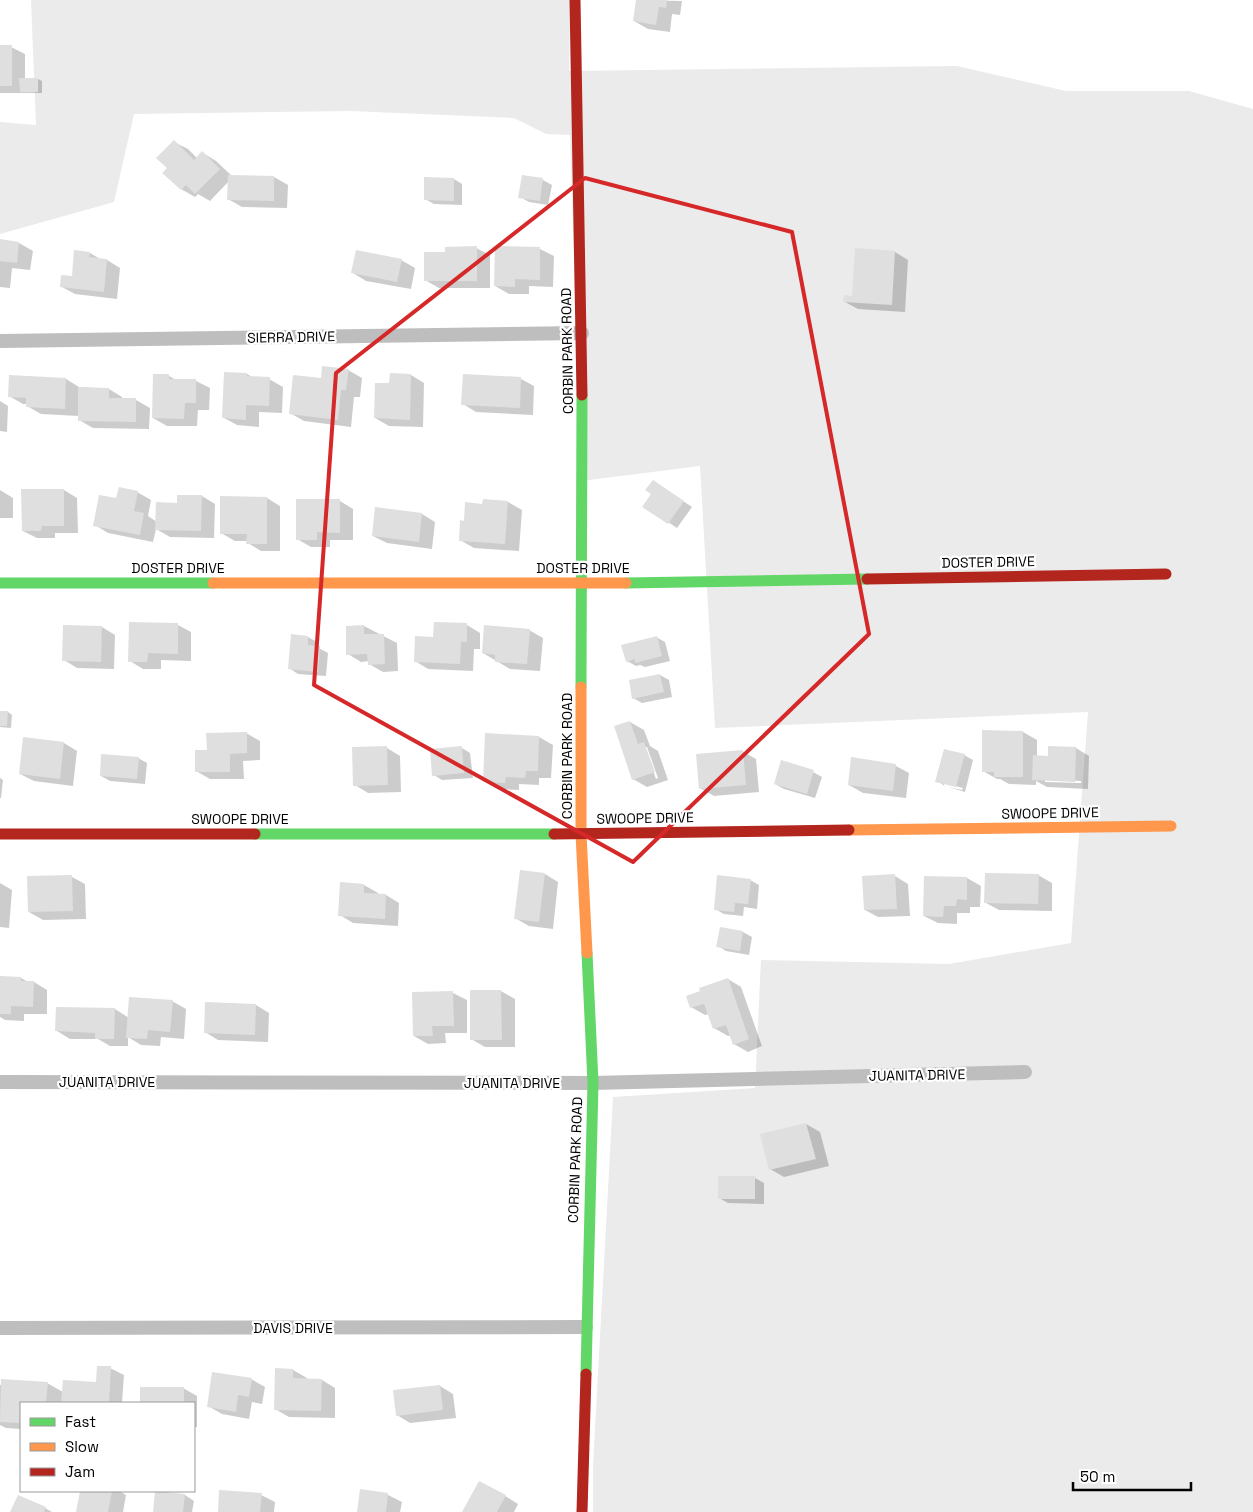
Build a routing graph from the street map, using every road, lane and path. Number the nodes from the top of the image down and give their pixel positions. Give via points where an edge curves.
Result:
1 (575, 0) edge
2 (582, 333) junction
3 (0, 341) edge
4 (1166, 574) dead end
5 (0, 583) edge
6 (582, 584) junction
7 (1171, 826) dead end
8 (0, 834) edge
9 (581, 834) junction
10 (1025, 1072) dead end
11 (0, 1082) edge
12 (593, 1083) junction
13 (586, 1327) junction
14 (0, 1328) edge
15 (582, 1512) edge

1 - 2 street, CORBIN PARK ROAD
2 - 3 street, SIERRA DRIVE
2 - 6 street, CORBIN PARK ROAD
4 - 6 street, DOSTER DRIVE
5 - 6 street, DOSTER DRIVE
6 - 9 street, CORBIN PARK ROAD
7 - 9 street, SWOOPE DRIVE
8 - 9 street, SWOOPE DRIVE
9 - 12 street, CORBIN PARK ROAD
10 - 12 street, JUANITA DRIVE
11 - 12 street, JUANITA DRIVE
12 - 13 street, CORBIN PARK ROAD
13 - 14 street, DAVIS DRIVE
13 - 15 street, CORBIN PARK ROAD

